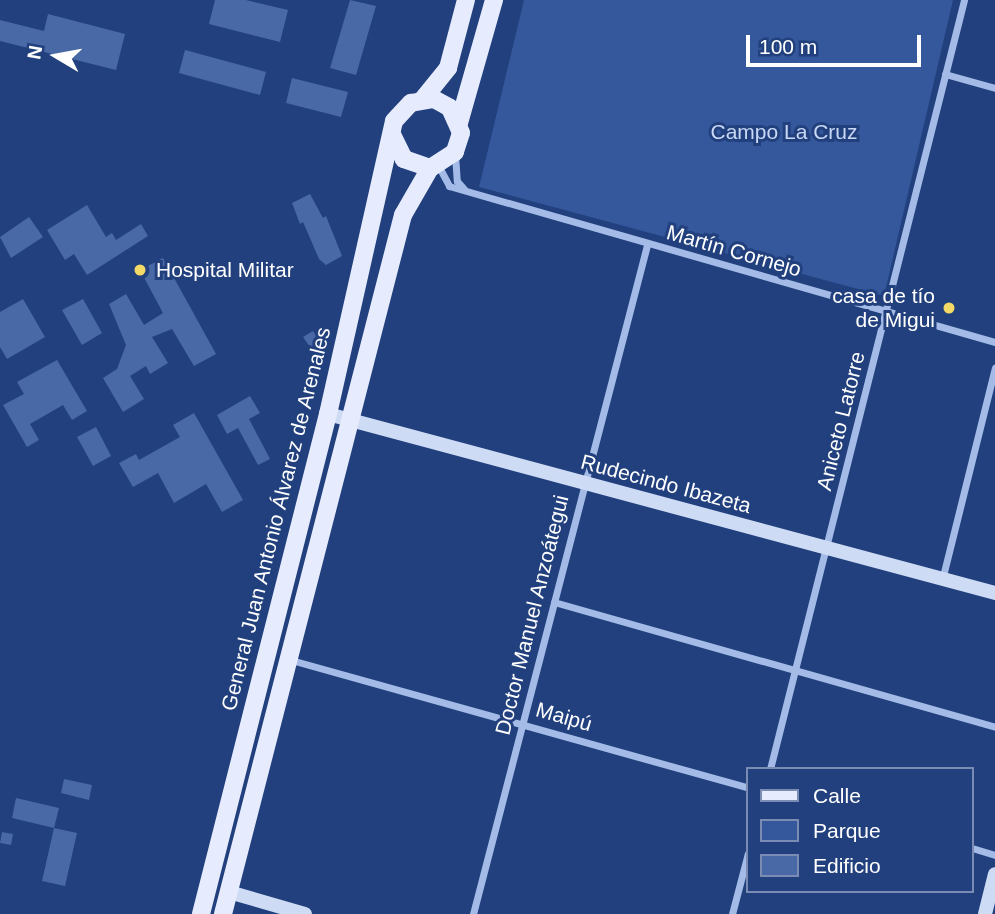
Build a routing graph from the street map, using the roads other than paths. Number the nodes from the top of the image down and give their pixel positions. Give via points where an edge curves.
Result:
1 (466, 0) edge
2 (494, 0) edge
3 (964, 0) edge
4 (945, 74) junction
5 (995, 88) edge
6 (423, 99) junction
7 (459, 123) junction
8 (392, 134) junction
9 (455, 152) junction
10 (434, 166) junction
11 (464, 190) junction
12 (646, 244) junction
13 (885, 313) junction
14 (995, 342) edge
15 (995, 368) edge
16 (328, 414) junction
17 (350, 420) junction
18 (584, 484) junction
19 (828, 548) junction
20 (942, 580) junction
21 (995, 593) edge
22 (554, 602) junction
23 (288, 659) junction
24 (795, 672) junction
25 (523, 723) junction
26 (995, 727) edge
27 (771, 767) edge
28 (746, 787) edge
29 (974, 849) edge
30 (995, 855) edge
31 (746, 861) edge
32 (995, 874) edge
33 (229, 892) junction
34 (201, 914) edge
35 (223, 914) edge
36 (305, 914) edge
37 (473, 914) edge
38 (732, 914) edge
39 (985, 914) edge

1 - 6 main road, General Juan Antonio Álvarez de Arenales via 448,68
2 - 7 main road
3 - 4 street, Aniceto Latorre
4 - 5 street
4 - 13 street, Aniceto Latorre
6 - 7 main road via 443,103
6 - 8 main road, General Juan Antonio Álvarez de Arenales via 401,110
7 - 9 main road
8 - 10 main road via 404,159
8 - 16 main road, General Juan Antonio Álvarez de Arenales
9 - 10 main road
9 - 11 street via 455,170
10 - 11 street, Martín Cornejo via 445,184
10 - 17 main road via 403,215
11 - 12 street, Martín Cornejo
12 - 13 street, Martín Cornejo
12 - 18 street, Doctor Manuel Anzoátegui
13 - 14 street, Martín Cornejo
13 - 19 street, Aniceto Latorre
15 - 20 street
16 - 17 street, Rudecindo Ibazeta
16 - 34 main road, General Juan Antonio Álvarez de Arenales
17 - 18 street, Rudecindo Ibazeta
17 - 23 main road
18 - 19 street, Rudecindo Ibazeta
18 - 22 street, Doctor Manuel Anzoátegui
19 - 20 street, Rudecindo Ibazeta
19 - 24 street, Aniceto Latorre
20 - 21 street, Rudecindo Ibazeta
22 - 24 street
22 - 25 street, Doctor Manuel Anzoátegui
23 - 25 street, Maipú
23 - 33 main road
24 - 26 street
24 - 27 street, Aniceto Latorre
25 - 28 street, Maipú
25 - 37 street, Doctor Manuel Anzoátegui
29 - 30 street
31 - 38 street
32 - 39 street
33 - 35 main road
33 - 36 street

